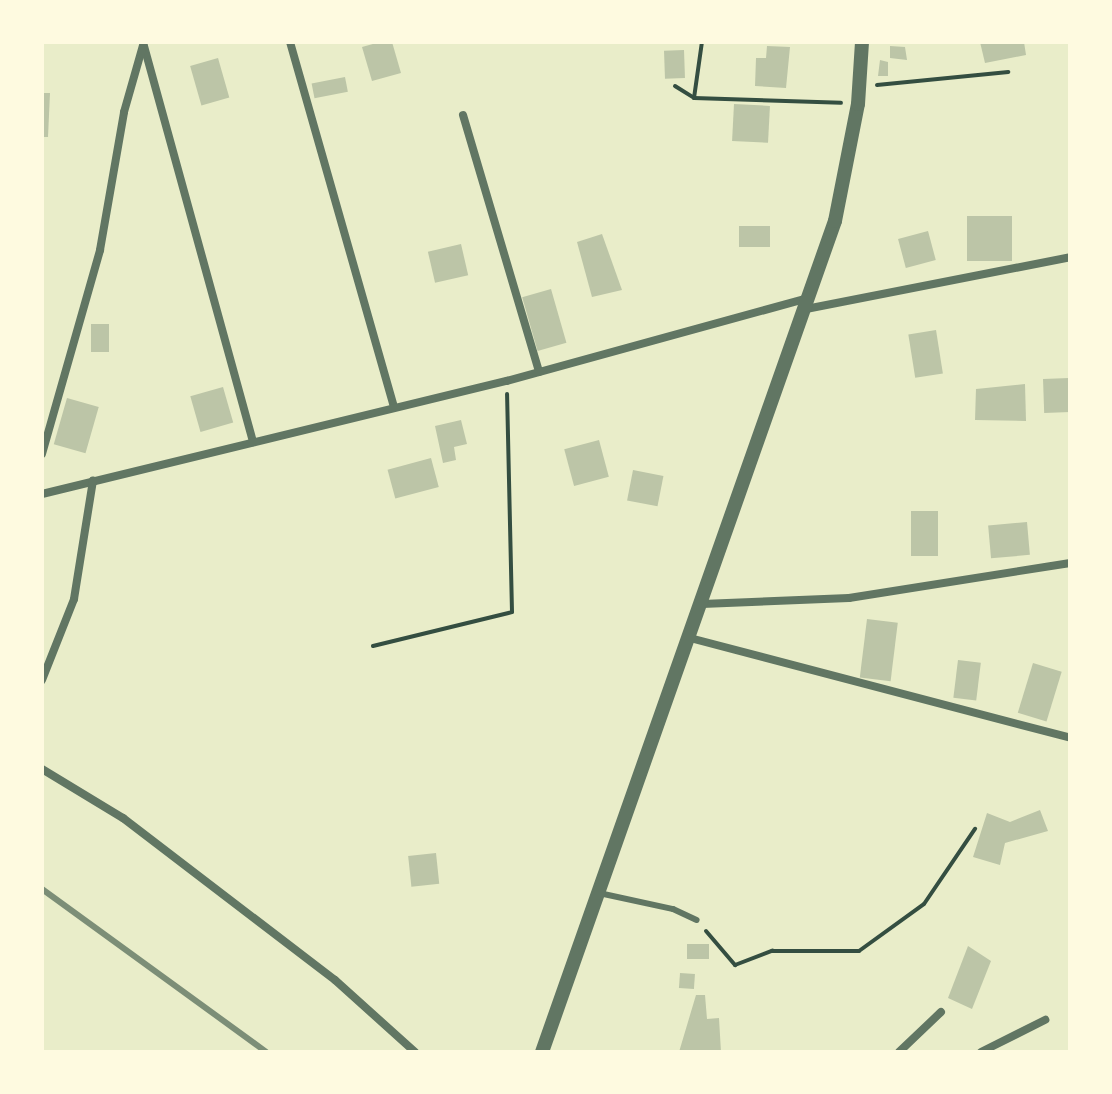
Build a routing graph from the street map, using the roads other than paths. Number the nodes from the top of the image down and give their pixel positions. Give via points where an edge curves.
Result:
1 (290, 42) edge
2 (862, 42) edge
3 (144, 43) edge
4 (463, 115) dead end
5 (1070, 257) edge
6 (808, 304) junction
7 (539, 372) junction
8 (394, 408) junction
9 (253, 442) junction
10 (42, 454) edge
11 (93, 481) junction
12 (42, 494) edge
13 (1070, 563) edge
14 (702, 604) junction
15 (690, 638) junction
16 (42, 680) edge
17 (1070, 738) edge
18 (42, 769) edge
19 (599, 893) junction
20 (697, 920) road end
21 (941, 1012) dead end
22 (1045, 1020) dead end
23 (415, 1052) edge
24 (542, 1052) edge
25 (899, 1052) edge
26 (981, 1052) edge

1 - 8 street
2 - 6 street via 858,104 835,221
3 - 9 street
3 - 10 street via 124,112 100,250
4 - 7 street
5 - 6 street
6 - 7 street
6 - 14 street
7 - 8 street
8 - 9 street
9 - 11 street
11 - 12 street
11 - 16 street via 74,599
13 - 14 street via 849,598
14 - 15 street
15 - 17 street
15 - 19 street
18 - 23 street via 136,827 335,980
19 - 20 lane via 673,909
19 - 24 street
21 - 25 street
22 - 26 street

